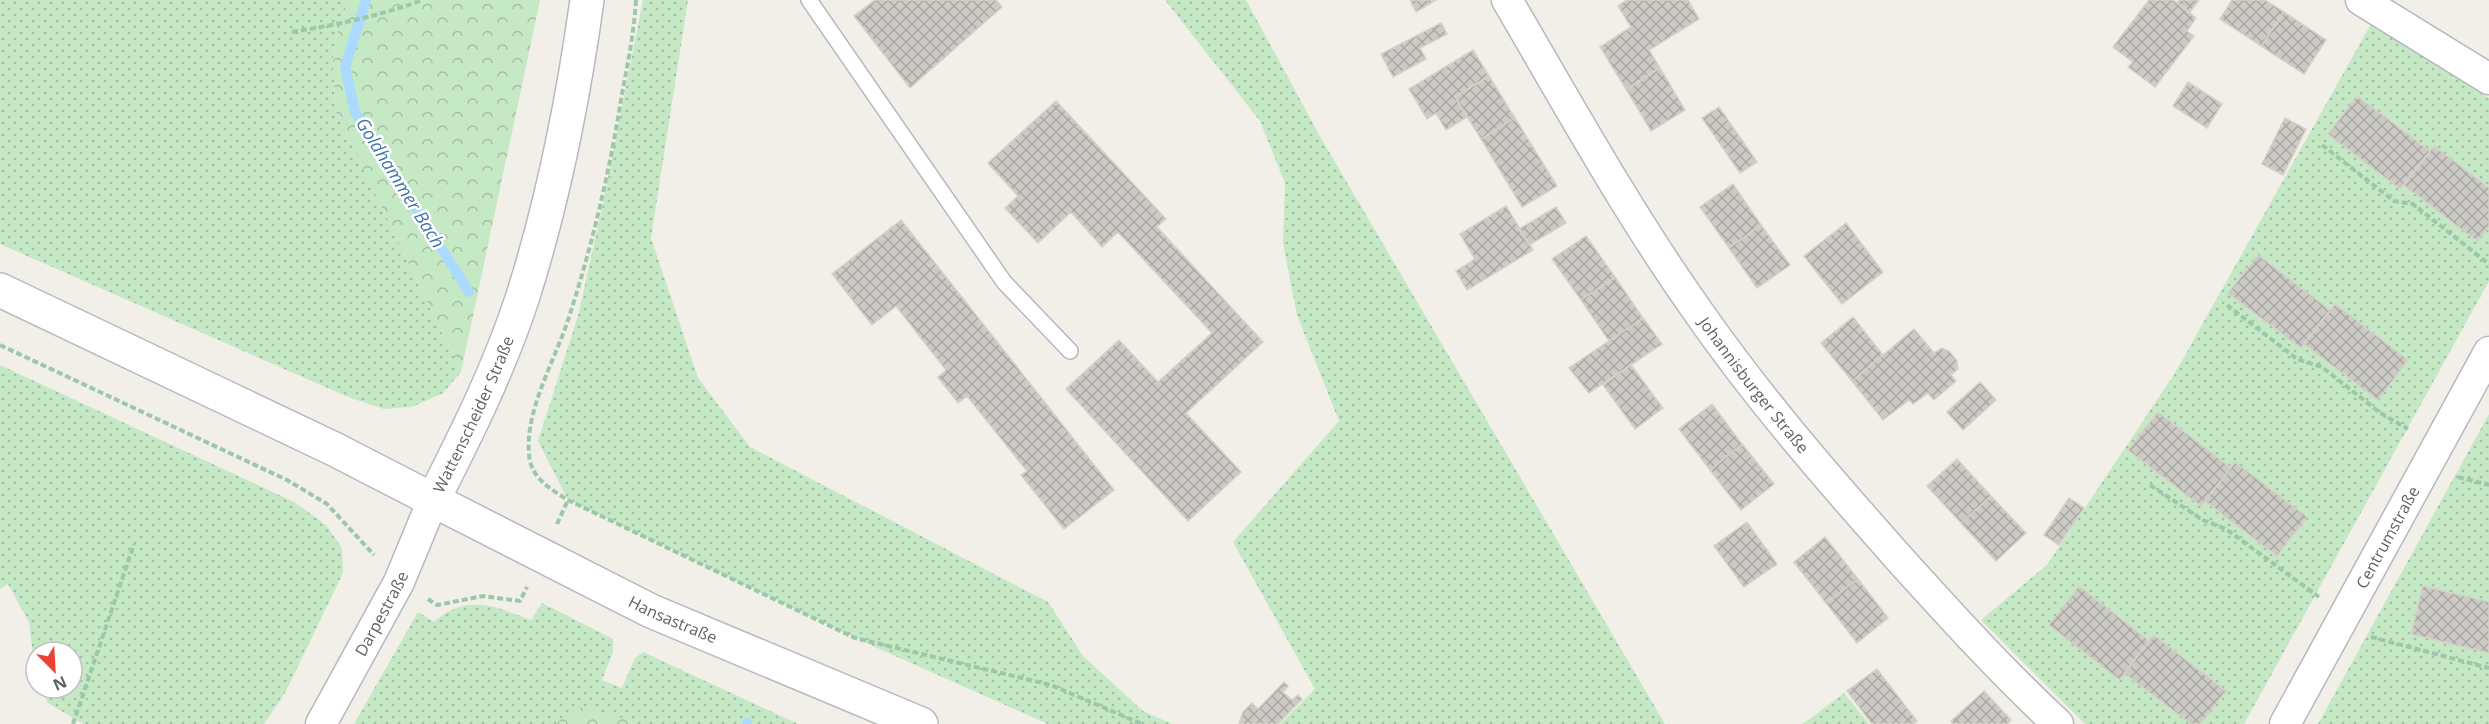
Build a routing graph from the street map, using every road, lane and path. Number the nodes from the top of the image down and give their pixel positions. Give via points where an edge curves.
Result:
1 (422, 0) edge
2 (586, 0) edge
3 (636, 0) edge
4 (809, 0) edge
5 (1507, 0) edge
6 (2361, 0) edge
7 (292, 32) dead end
8 (2489, 79) edge
9 (2322, 145) dead end
10 (2489, 264) edge
11 (0, 290) edge
12 (2227, 305) dead end
13 (0, 345) edge
14 (1070, 351) dead end
15 (2489, 352) edge
16 (2437, 447) junction
17 (2150, 485) dead end
18 (433, 500) junction
19 (134, 544) dead end
20 (543, 556) junction
21 (399, 582) junction
22 (2341, 622) junction
23 (2489, 668) edge
24 (73, 724) edge
25 (321, 724) edge
26 (921, 724) edge
27 (1142, 724) edge
28 (2058, 724) edge
29 (2285, 724) edge

1 - 7 path via 375,16
2 - 18 main road, Wattenscheider Straße via 550,200 522,300 485,394
3 - 27 path via 610,163 568,320 537,402 530,433 532,467 546,486 568,500 855,638 1051,685
4 - 14 lane via 1005,282
5 - 28 street, Johannisburger Straße via 1623,200 1699,313 1768,405 1961,627
6 - 8 street
9 - 10 path via 2394,201 2413,204
11 - 18 main road, Wattenscheider Straße
12 - 16 path via 2297,359 2322,367 2379,412
13 - 21 path via 287,480 327,504
15 - 16 street, Centrumstraße
16 - 22 street, Centrumstraße
17 - 22 path via 2203,520 2226,529
18 - 20 main road, Hansastraße
18 - 21 street, Darpestraße
19 - 24 path
20 - 21 path via 520,601 483,596 437,605
20 - 26 main road, Hansastraße via 651,611
21 - 25 street, Darpestraße
22 - 23 path
22 - 29 street, Centrumstraße

